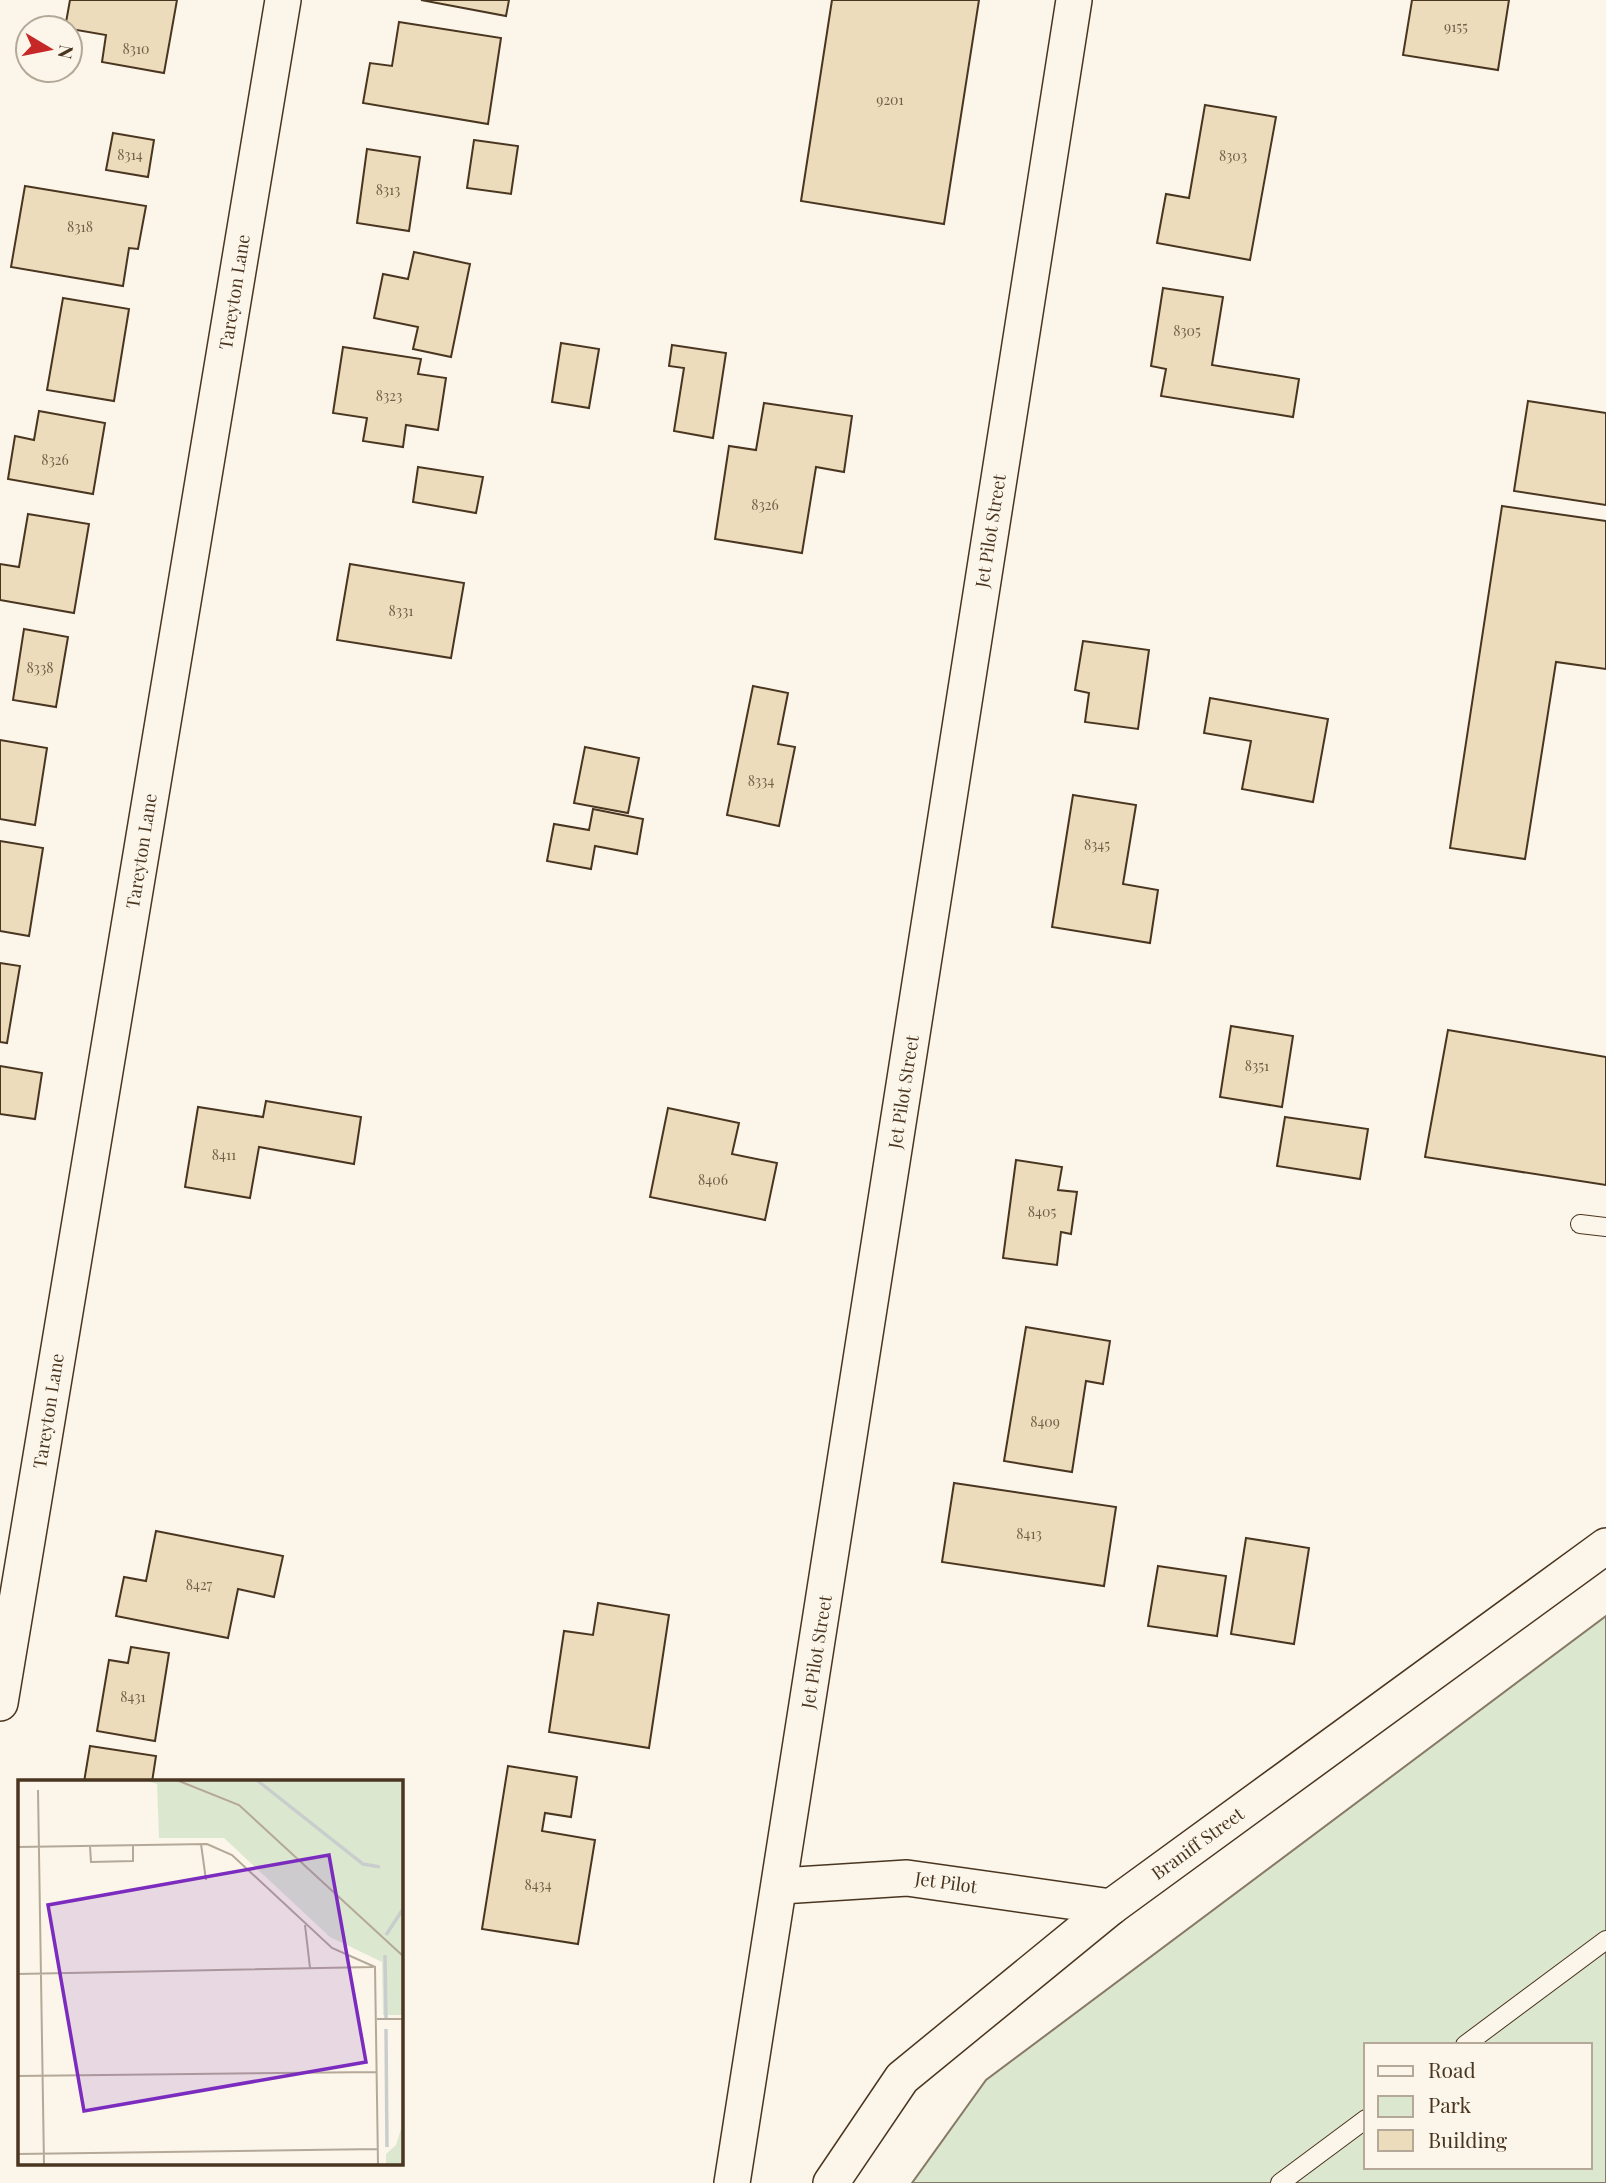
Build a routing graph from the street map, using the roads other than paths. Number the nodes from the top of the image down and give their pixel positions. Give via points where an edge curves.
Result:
1 (283, 0) edge
2 (1074, 0) edge
3 (1580, 1224) dead end
4 (1606, 1227) edge
5 (1606, 1546) edge
6 (0, 1703) edge
7 (780, 1885) junction
8 (1111, 1907) junction
9 (1606, 1940) edge
10 (1468, 2043) edge
11 (1364, 2120) edge
12 (733, 2183) edge
13 (831, 2183) edge
14 (1280, 2183) edge

1 - 6 street, Tareyton Lane
2 - 7 street, Jet Pilot Street
3 - 4 lane
5 - 8 street, Braniff Street
7 - 8 street, Jet Pilot via 906,1878
7 - 12 street, Jet Pilot Street
8 - 13 street, Braniff Street via 902,2078
9 - 10 lane
11 - 14 lane

